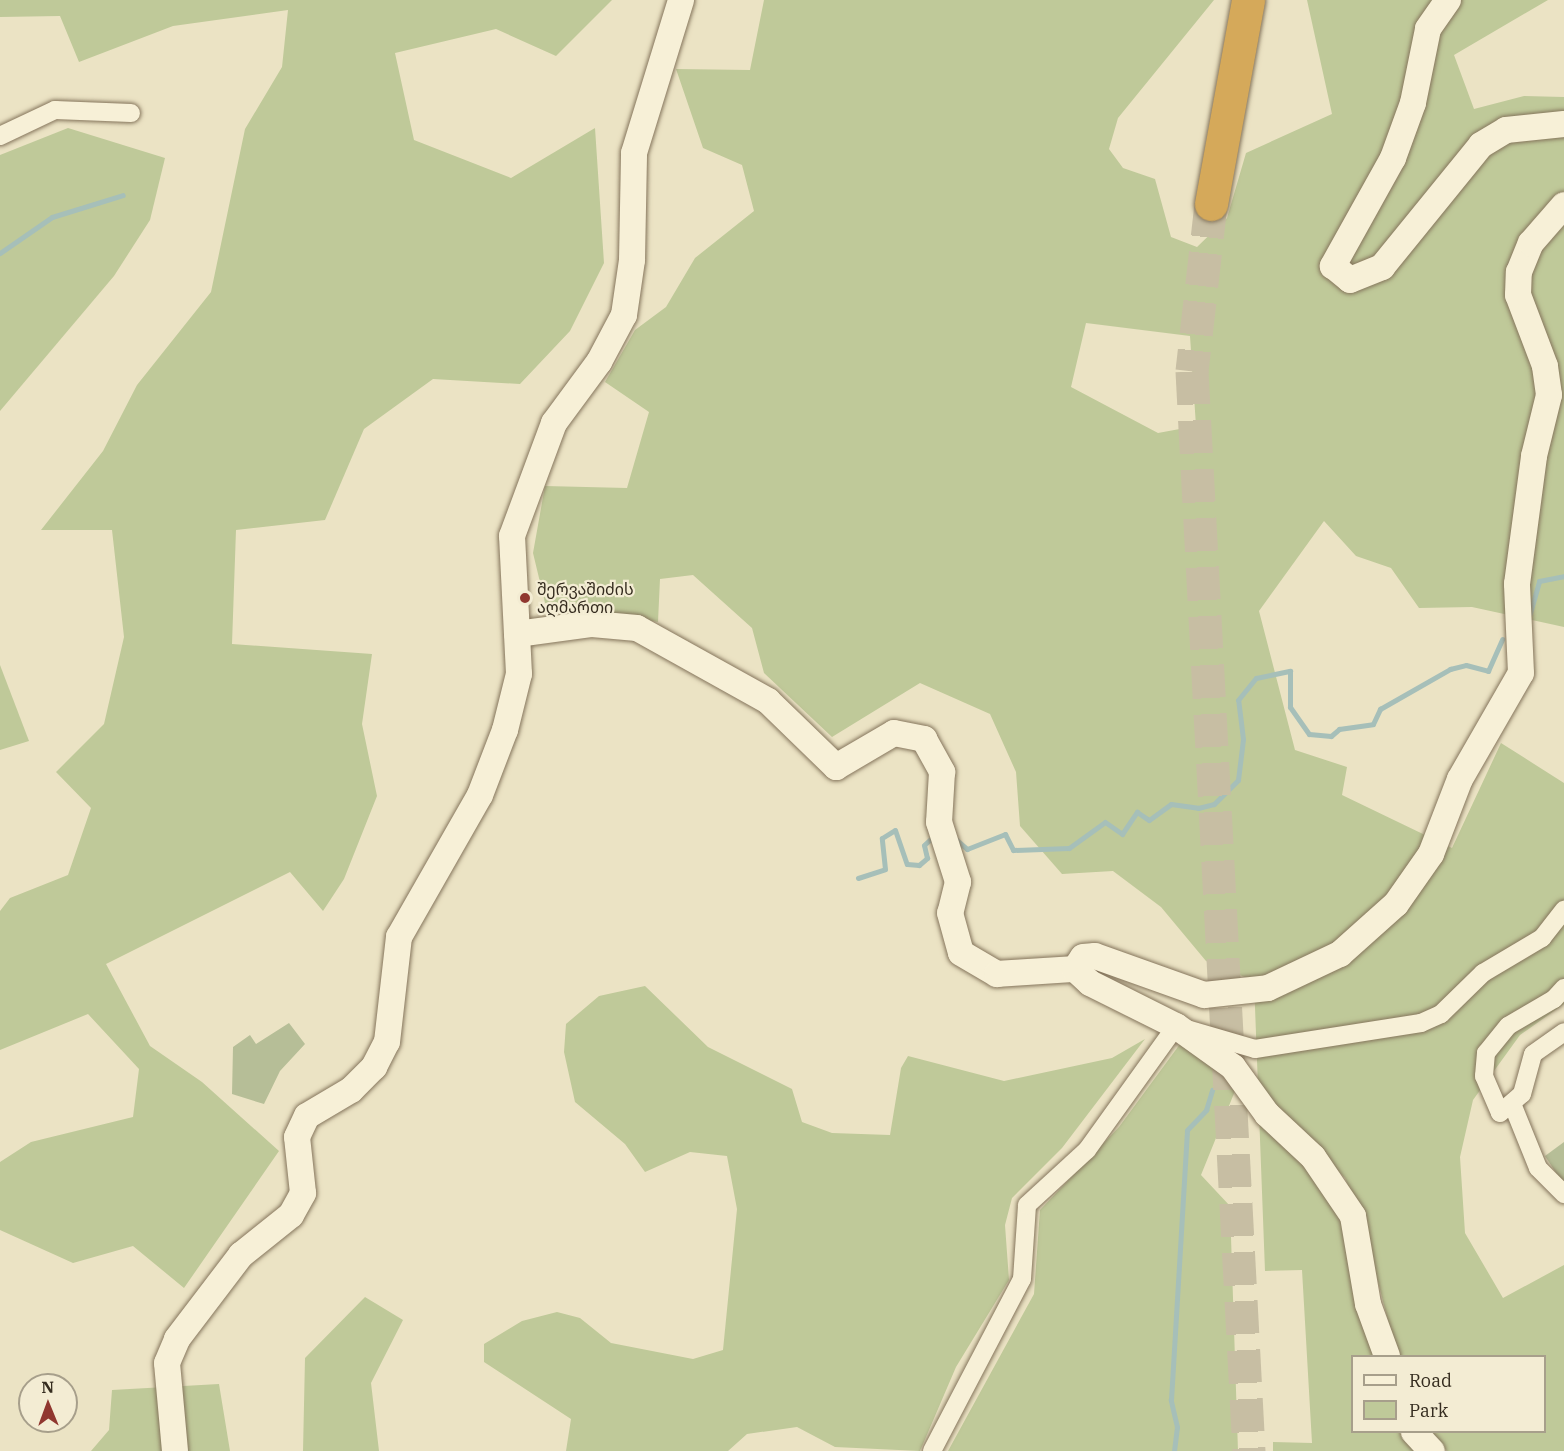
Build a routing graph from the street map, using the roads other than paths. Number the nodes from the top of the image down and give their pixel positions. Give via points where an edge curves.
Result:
1 (681, 0) edge
2 (1248, 0) edge
3 (1448, 0) edge
4 (131, 113) dead end
5 (1564, 124) edge
6 (0, 136) edge
7 (1211, 204) tunnel mouth
8 (1564, 205) edge
9 (517, 634) junction
10 (1564, 910) edge
11 (1075, 969) junction
12 (1564, 988) edge
13 (1176, 1026) junction
14 (1564, 1032) edge
15 (1513, 1106) junction
16 (1564, 1194) edge
17 (1387, 1355) edge
18 (1416, 1433) edge
19 (175, 1451) edge
20 (932, 1451) edge
21 (1432, 1451) edge

1 - 9 street via 634,153 632,260 624,315 599,362 554,423 512,536
2 - 7 highway
3 - 5 street via 1428,29 1413,103 1393,158 1333,266 1350,280 1382,267 1481,145 1506,130
4 - 6 street via 55,110
8 - 11 street via 1531,243 1519,272 1518,295 1545,366 1549,395 1534,456 1517,584 1521,673 1460,779 1431,854 1396,904 1340,954 1268,988 1204,995 1095,956 1083,957
9 - 11 street via 592,624 637,628 768,700 836,767 894,733 924,739 942,772 939,822 958,882 950,913 961,952 997,974
9 - 19 street via 514,697 480,795 399,937 387,1042 374,1067 351,1090 307,1116 297,1137 303,1192 291,1215 241,1255 177,1339 167,1363
10 - 13 street via 1542,938 1483,973 1441,1014 1421,1023 1255,1048
11 - 13 street via 1090,983
12 - 15 street via 1508,1026 1486,1053 1484,1076 1495,1107 1500,1113
13 - 17 street via 1233,1067 1267,1114 1337,1188 1355,1224 1368,1304
13 - 20 street via 1087,1150 1027,1205 1023,1279
14 - 15 street via 1533,1054
15 - 16 street via 1538,1168
18 - 21 street

